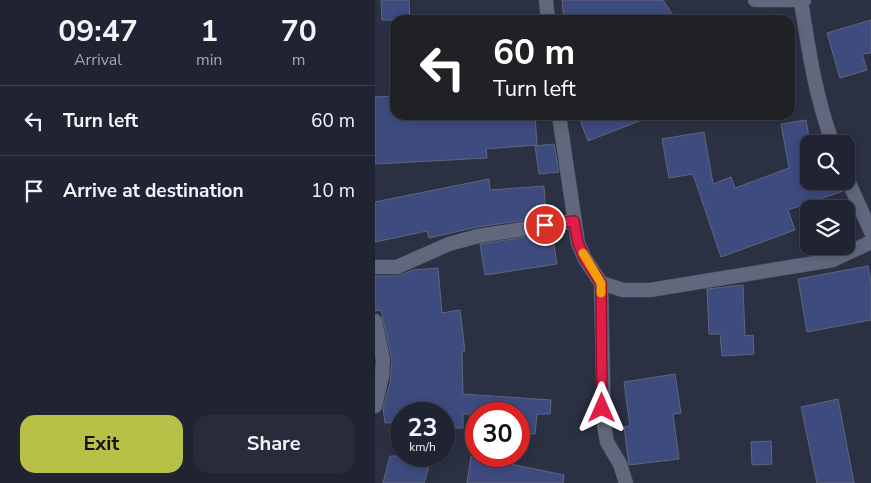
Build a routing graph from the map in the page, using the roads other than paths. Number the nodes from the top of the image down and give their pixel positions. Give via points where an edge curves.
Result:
1 (546, 0) edge
2 (755, 0) edge
3 (803, 0) edge
4 (547, 15) edge
5 (560, 120) edge
6 (830, 135) edge
7 (852, 190) edge
8 (574, 221) junction
9 (871, 232) edge
10 (871, 242) edge
11 (375, 267) edge
12 (601, 283) junction
13 (375, 320) edge
14 (375, 406) edge
15 (626, 483) edge

1 - 4 street
2 - 3 street
3 - 6 street via 813,79
5 - 8 street
7 - 9 street
8 - 11 street via 478,236 449,244 397,267
8 - 12 street via 578,243
10 - 12 street via 833,260 650,290 623,290
12 - 15 street via 603,425 607,442 620,464
13 - 14 street via 383,360

